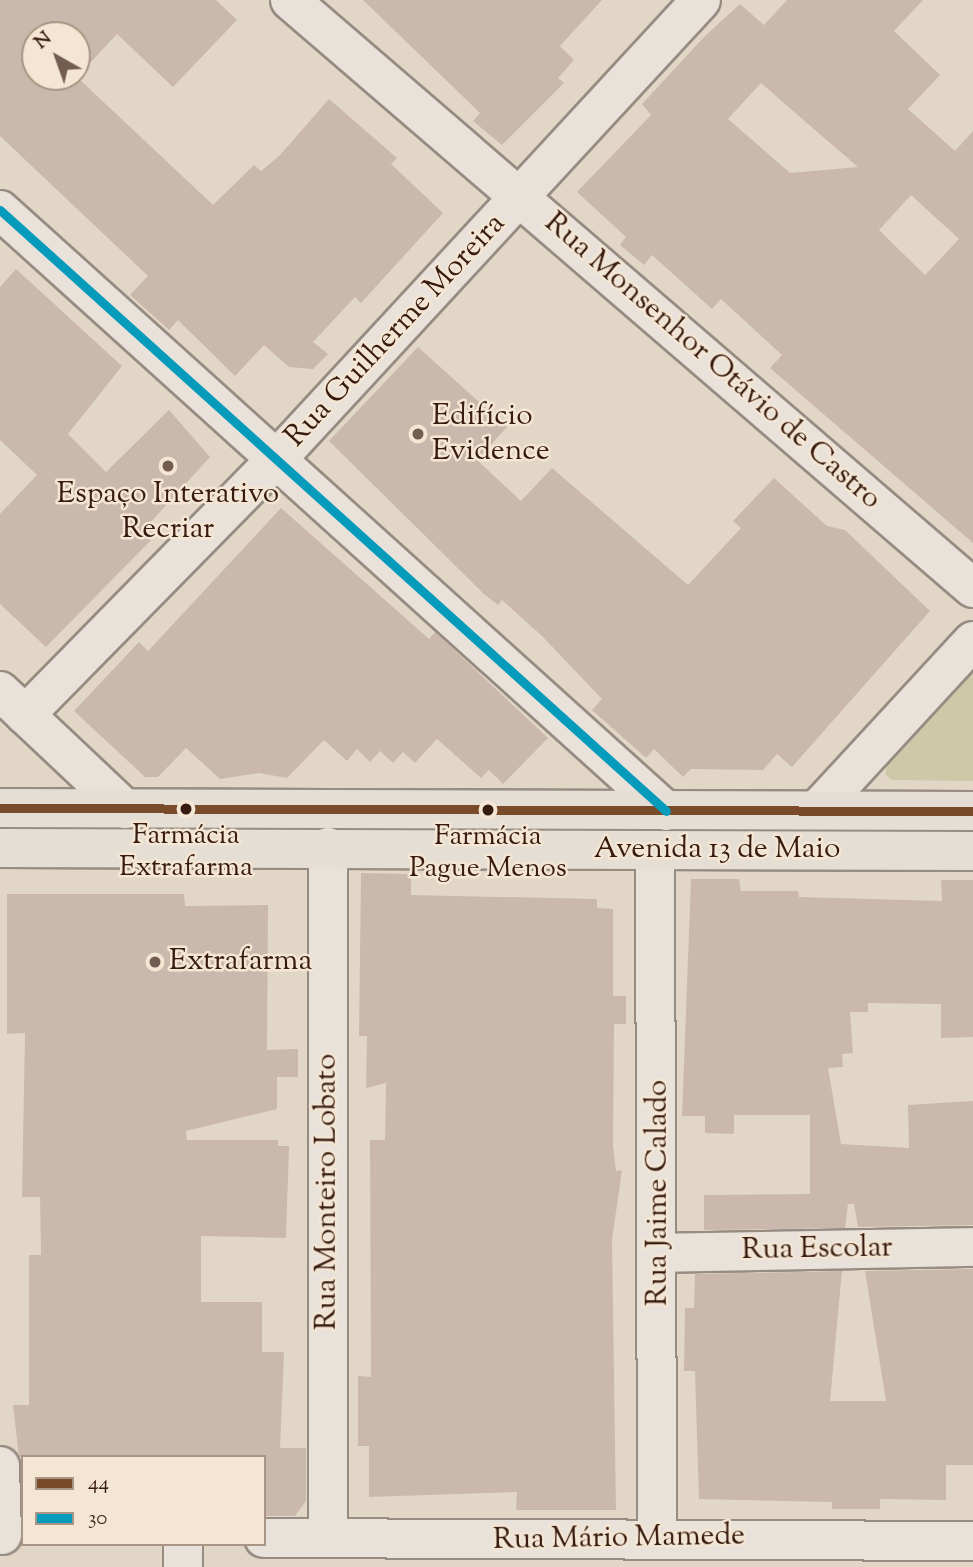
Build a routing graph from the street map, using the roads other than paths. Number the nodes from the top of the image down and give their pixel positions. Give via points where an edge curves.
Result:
1 (290, 0) edge
2 (701, 0) edge
3 (521, 195) junction
4 (0, 209) edge
5 (276, 460) junction
6 (973, 588) edge
7 (973, 641) edge
8 (13, 703) edge
9 (0, 808) edge
10 (125, 809) junction
11 (817, 810) junction
12 (666, 811) junction
13 (973, 811) edge
14 (328, 847) junction
15 (0, 848) edge
16 (655, 850) junction
17 (973, 851) edge
18 (973, 1247) edge
19 (660, 1253) junction
20 (0, 1466) edge
21 (8, 1535) edge
22 (657, 1535) junction
23 (328, 1536) junction
24 (266, 1538) edge
25 (973, 1541) edge
26 (183, 1546) edge
27 (555, 1555) edge
28 (183, 1567) edge

1 - 3 street, Rua Monsenhor Otávio de Castro
2 - 3 street, Rua Guilherme Moreira
3 - 5 street, Rua Guilherme Moreira
3 - 6 street, Rua Monsenhor Otávio de Castro
4 - 5 street
5 - 8 street, Rua Guilherme Moreira
5 - 12 street
7 - 11 street
8 - 10 street
9 - 10 main road, Avenida 13 de Maio
10 - 12 main road, Avenida 13 de Maio
11 - 12 main road, Avenida 13 de Maio
11 - 13 main road, Avenida 13 de Maio
14 - 15 main road, Avenida 13 de Maio
14 - 16 main road, Avenida 13 de Maio
14 - 23 street, Rua Monteiro Lobato
16 - 17 main road, Avenida 13 de Maio
16 - 19 street, Rua Jaime Calado
18 - 19 street, Rua Escolar
19 - 22 street, Rua Jaime Calado
20 - 21 street
22 - 25 street, Rua Mário Mamede
22 - 27 street, Rua Mário Mamede
23 - 24 street, Rua Mário Mamede
23 - 27 street, Rua Mário Mamede
26 - 28 street

